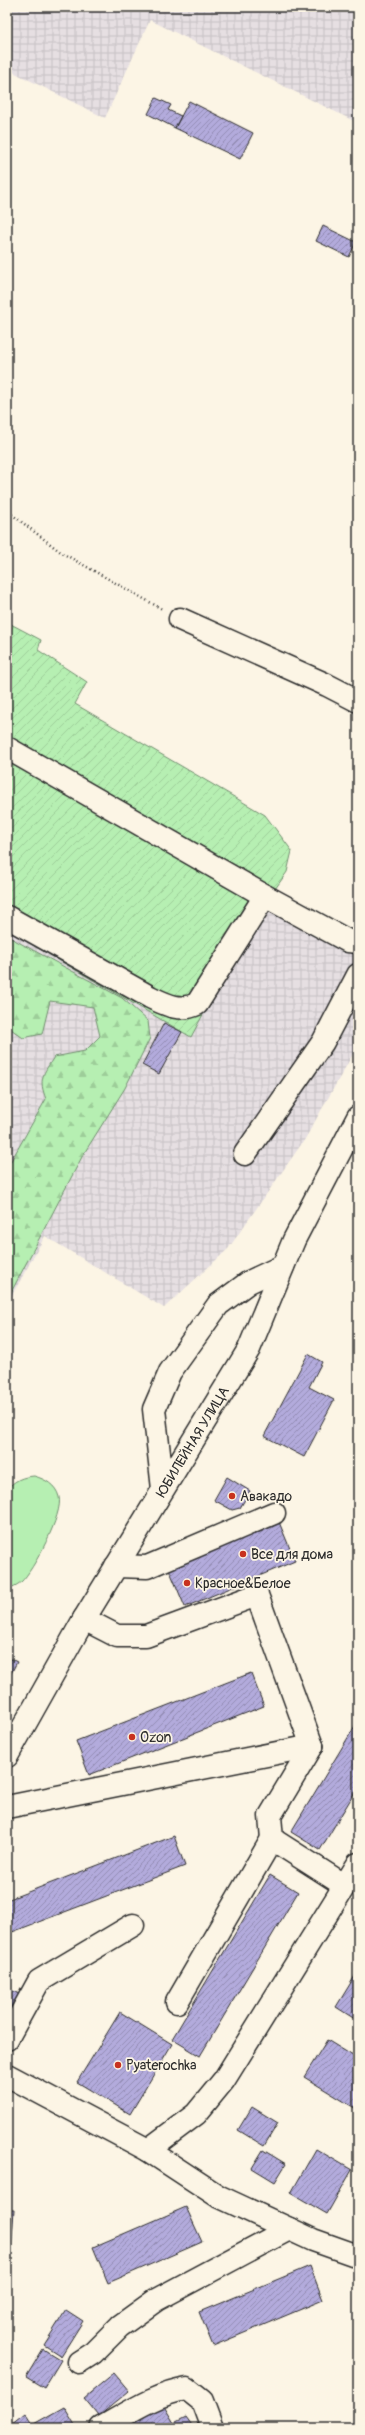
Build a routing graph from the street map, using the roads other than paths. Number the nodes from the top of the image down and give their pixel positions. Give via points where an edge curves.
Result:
1 (180, 619) road end
2 (358, 701) edge
3 (7, 748) edge
4 (265, 896) junction
5 (7, 917) edge
6 (358, 942) edge
7 (358, 975) edge
8 (358, 1117) edge
9 (246, 1154) dead end
10 (283, 1266) junction
11 (163, 1489) junction
12 (274, 1513) dead end
13 (116, 1566) junction
14 (84, 1619) junction
15 (312, 1746) junction
16 (7, 1756) edge
17 (7, 1807) edge
18 (272, 1839) junction
19 (358, 1864) edge
20 (344, 1886) junction
21 (133, 1925) dead end
22 (177, 2002) dead end
23 (7, 2039) edge
24 (7, 2075) edge
25 (148, 2150) junction
26 (289, 2229) junction
27 (358, 2256) edge
28 (79, 2362) dead end
29 (101, 2428) edge
30 (212, 2428) edge

1 - 2 street
3 - 4 street
4 - 5 street via 197,1004 187,1009 172,1007 150,997
4 - 6 street via 348,941
7 - 9 street via 323,1042
8 - 10 street, ЮБИЛЕЙНАЯ УЛИЦА
10 - 11 street, ЮБИЛЕЙНАЯ УЛИЦА via 249,1349
10 - 11 street via 249,1282 218,1305 170,1372 154,1409
11 - 13 street, ЮБИЛЕЙНАЯ УЛИЦА
12 - 13 street via 147,1567
13 - 14 street, ЮБИЛЕЙНАЯ УЛИЦА
14 - 15 street via 117,1636 146,1636 257,1595
14 - 16 street, ЮБИЛЕЙНАЯ УЛИЦА
15 - 17 street
15 - 18 street via 270,1816
18 - 20 street
18 - 22 street
19 - 20 street
20 - 25 street via 224,2080 196,2114
21 - 23 street via 39,1981
24 - 25 street
25 - 26 street via 218,2196
26 - 27 street
26 - 28 street via 156,2300 120,2326
29 - 30 street via 144,2404 173,2392 186,2390 202,2401

